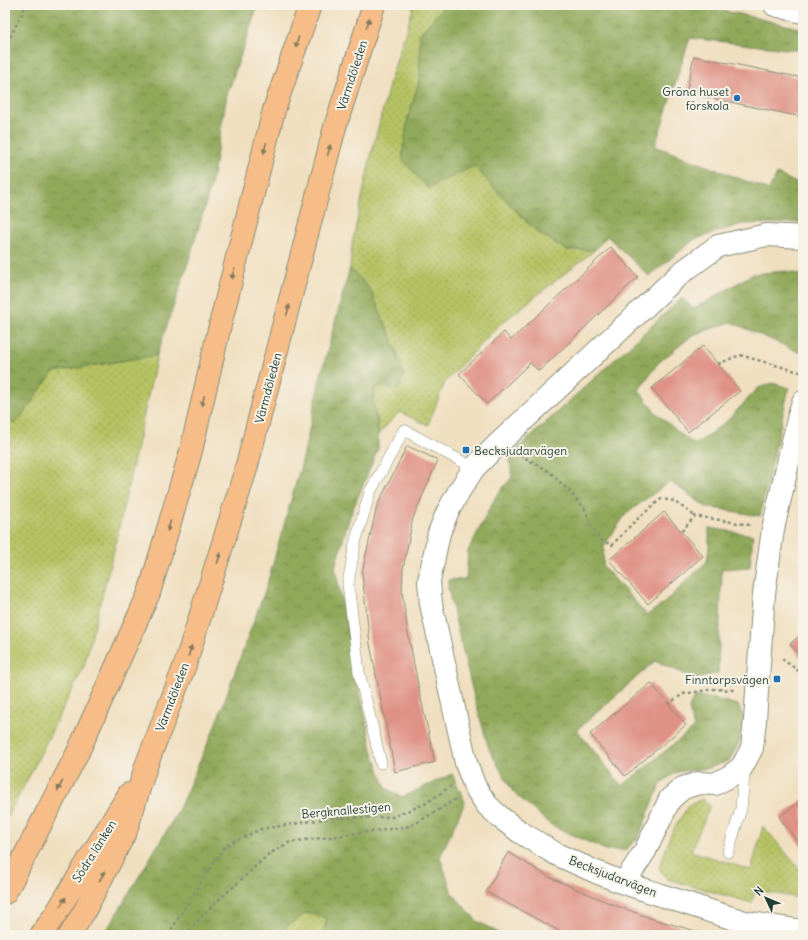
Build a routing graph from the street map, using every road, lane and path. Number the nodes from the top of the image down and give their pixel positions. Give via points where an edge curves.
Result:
1 (26, 5) edge
2 (310, 5) edge
3 (374, 5) edge
4 (775, 5) edge
5 (803, 12) edge
6 (5, 48) edge
7 (803, 237) edge
8 (718, 364) dead end
9 (803, 373) edge
10 (803, 402) edge
11 (516, 453) dead end
12 (474, 468) junction
13 (695, 516) junction
14 (773, 529) junction
15 (682, 531) dead end
16 (757, 691) junction
17 (668, 704) dead end
18 (745, 761) junction
19 (381, 763) dead end
20 (146, 766) junction
21 (472, 780) junction
22 (728, 852) dead end
23 (624, 883) junction
24 (5, 893) edge
25 (803, 931) edge
26 (41, 935) edge
27 (70, 935) edge
28 (168, 935) edge
29 (185, 935) edge

1 - 6 path
2 -> 24 highway via 274,110 191,451 149,593 78,752
20 -> 3 highway, Värmdöleden via 185,665 246,469 336,126
4 - 5 street
7 - 12 street, Becksjudarvägen via 767,235 718,246 681,273
8 - 9 path via 740,355
10 - 14 street
11 - 13 path via 550,472 584,509 601,540 612,545 661,499 674,501
12 - 19 lane via 404,430 370,492 355,543 348,584 359,672
12 - 21 street, Becksjudarvägen via 447,513 439,534 429,581 431,604 443,660 466,764
13 - 14 path
13 - 15 path
14 - 16 street via 764,594
16 - 17 path via 714,689 683,694
16 - 18 street via 752,748
18 - 22 lane via 741,809
18 - 23 street via 742,767 715,784 683,788 670,799 645,851
26 -> 20 highway, Södra länken
27 -> 20 highway via 126,831
21 - 23 street, Becksjudarvägen via 487,804 520,832 556,854
21 - 28 path, Bergknallestigen via 425,804 392,817 331,818 261,829 225,846
21 - 29 path, Bergknallestigen via 430,815 410,826 290,842 268,854
23 - 25 street, Becksjudarvägen via 745,922

